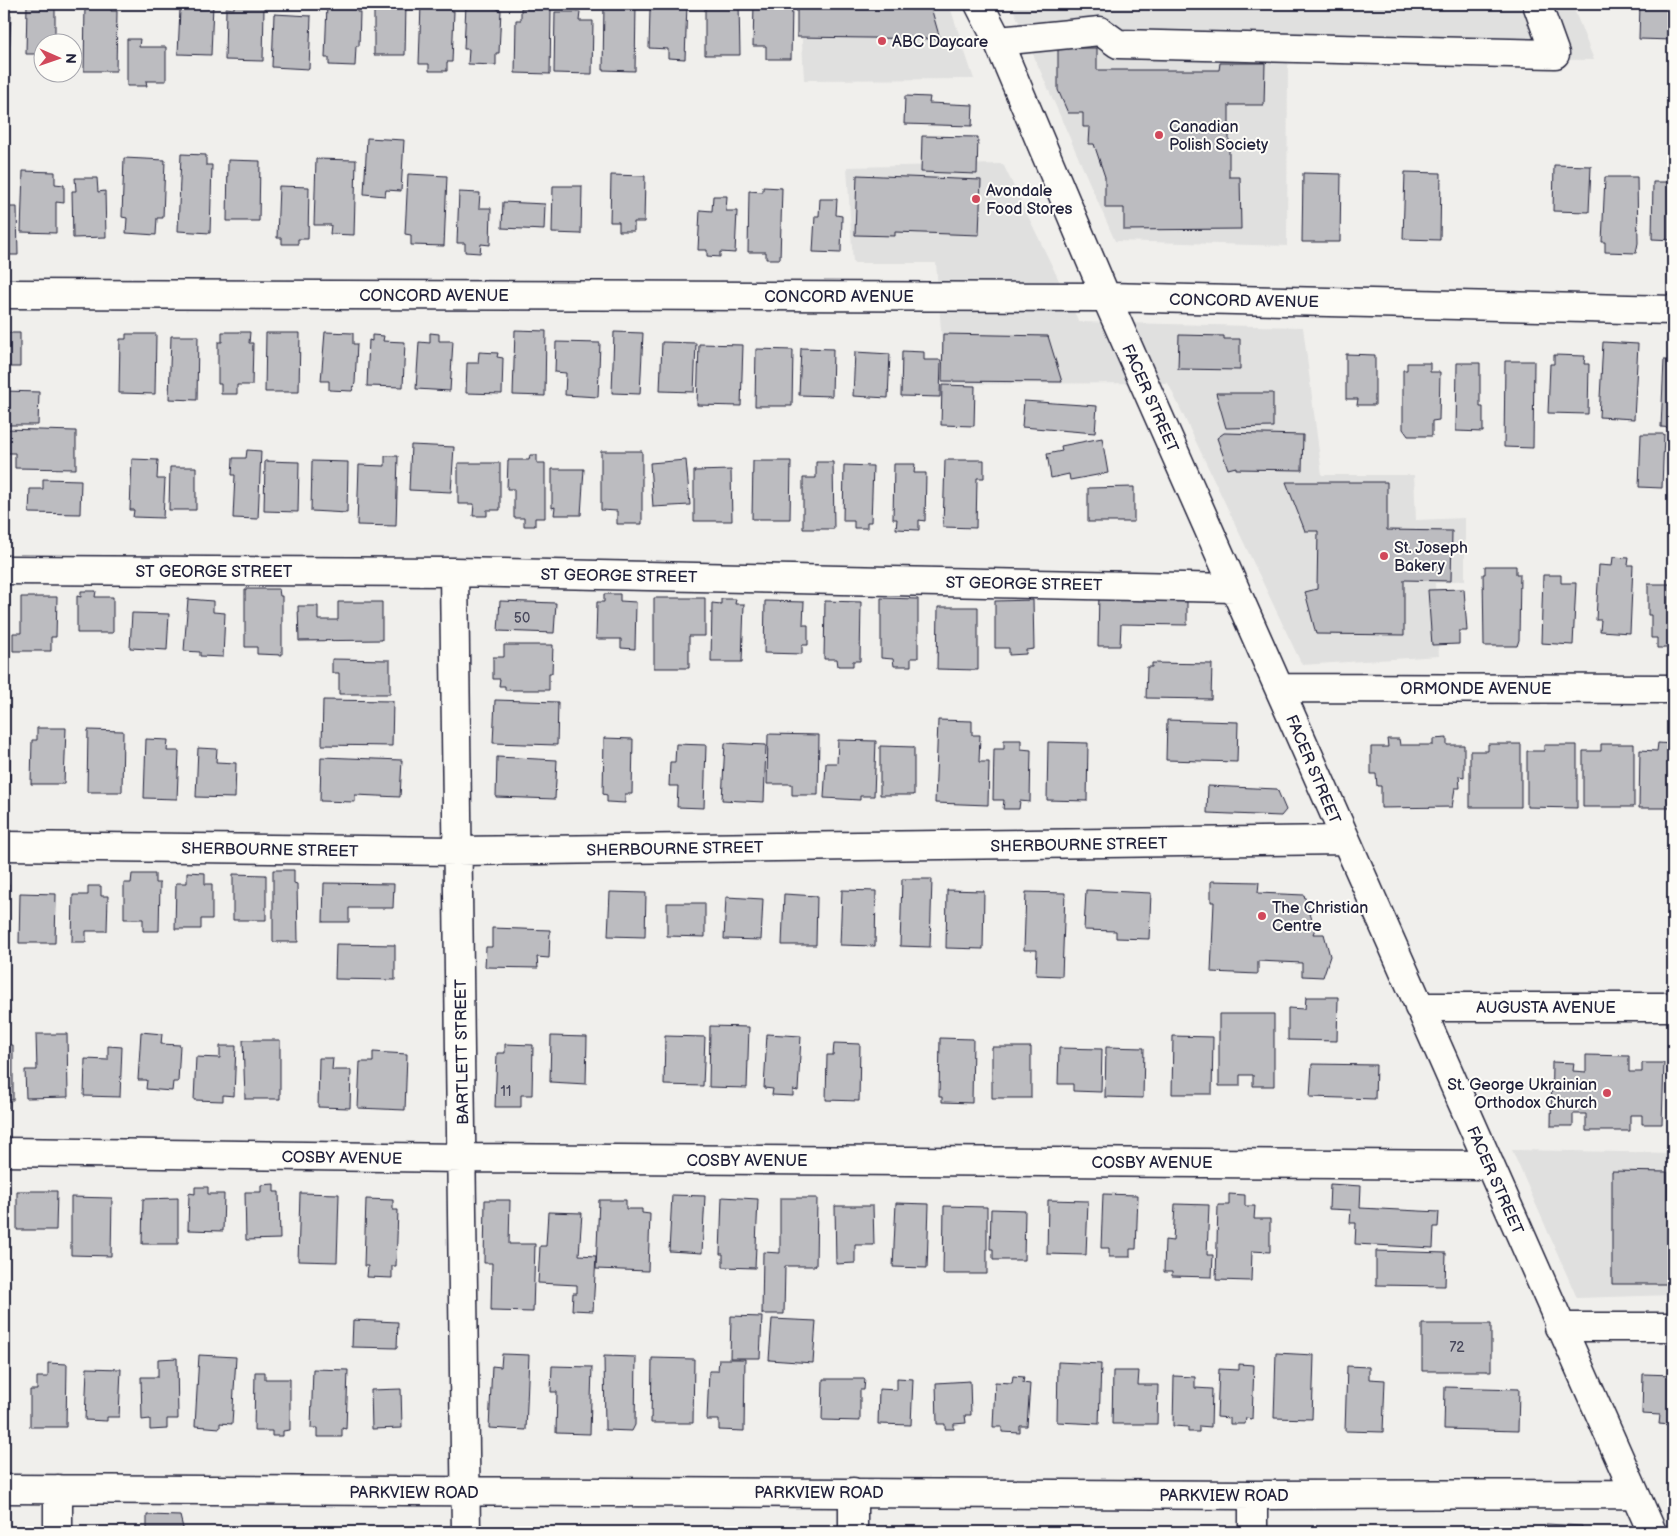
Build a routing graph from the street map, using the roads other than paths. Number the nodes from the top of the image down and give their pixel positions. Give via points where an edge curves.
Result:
1 (979, 4) edge
2 (1537, 4) edge
3 (998, 41) junction
4 (4, 294) edge
5 (1106, 297) junction
6 (1673, 310) edge
7 (4, 570) edge
8 (454, 572) junction
9 (1234, 588) junction
10 (1279, 688) junction
11 (1673, 688) edge
12 (1345, 840) junction
13 (4, 846) edge
14 (456, 851) junction
15 (1419, 1007) junction
16 (1673, 1007) edge
17 (4, 1152) edge
18 (463, 1158) junction
19 (1490, 1164) junction
20 (1559, 1327) junction
21 (1673, 1327) edge
22 (4, 1489) edge
23 (58, 1489) junction
24 (853, 1492) junction
25 (467, 1493) junction
26 (1634, 1494) junction
27 (1253, 1495) junction
28 (58, 1532) edge
29 (466, 1532) edge
30 (853, 1532) edge
31 (1253, 1532) edge
32 (1652, 1532) edge

1 - 3 street, FACER STREET
2 - 3 street via 1555,54 1118,44 1100,31
3 - 5 street, FACER STREET
4 - 5 street, CONCORD AVENUE
5 - 6 street, CONCORD AVENUE
5 - 9 street, FACER STREET
7 - 8 street, ST GEORGE STREET
8 - 9 street, ST GEORGE STREET
8 - 14 street, BARTLETT STREET
9 - 10 street, FACER STREET
10 - 11 street, ORMONDE AVENUE
10 - 12 street, FACER STREET
12 - 14 street, SHERBOURNE STREET
12 - 15 street, FACER STREET
13 - 14 street, SHERBOURNE STREET
14 - 18 street, BARTLETT STREET
15 - 16 street, AUGUSTA AVENUE
15 - 19 street, FACER STREET
17 - 18 street, COSBY AVENUE
18 - 19 street, COSBY AVENUE
18 - 25 street, BARTLETT STREET
19 - 20 street, FACER STREET
20 - 21 street
20 - 26 street, FACER STREET
22 - 23 street, PARKVIEW ROAD
23 - 25 street, PARKVIEW ROAD
23 - 28 street
24 - 25 street, PARKVIEW ROAD
24 - 27 street, PARKVIEW ROAD
24 - 30 street
25 - 29 street, BARTLETT STREET
26 - 27 street, PARKVIEW ROAD
26 - 32 street, FACER STREET
27 - 31 street

